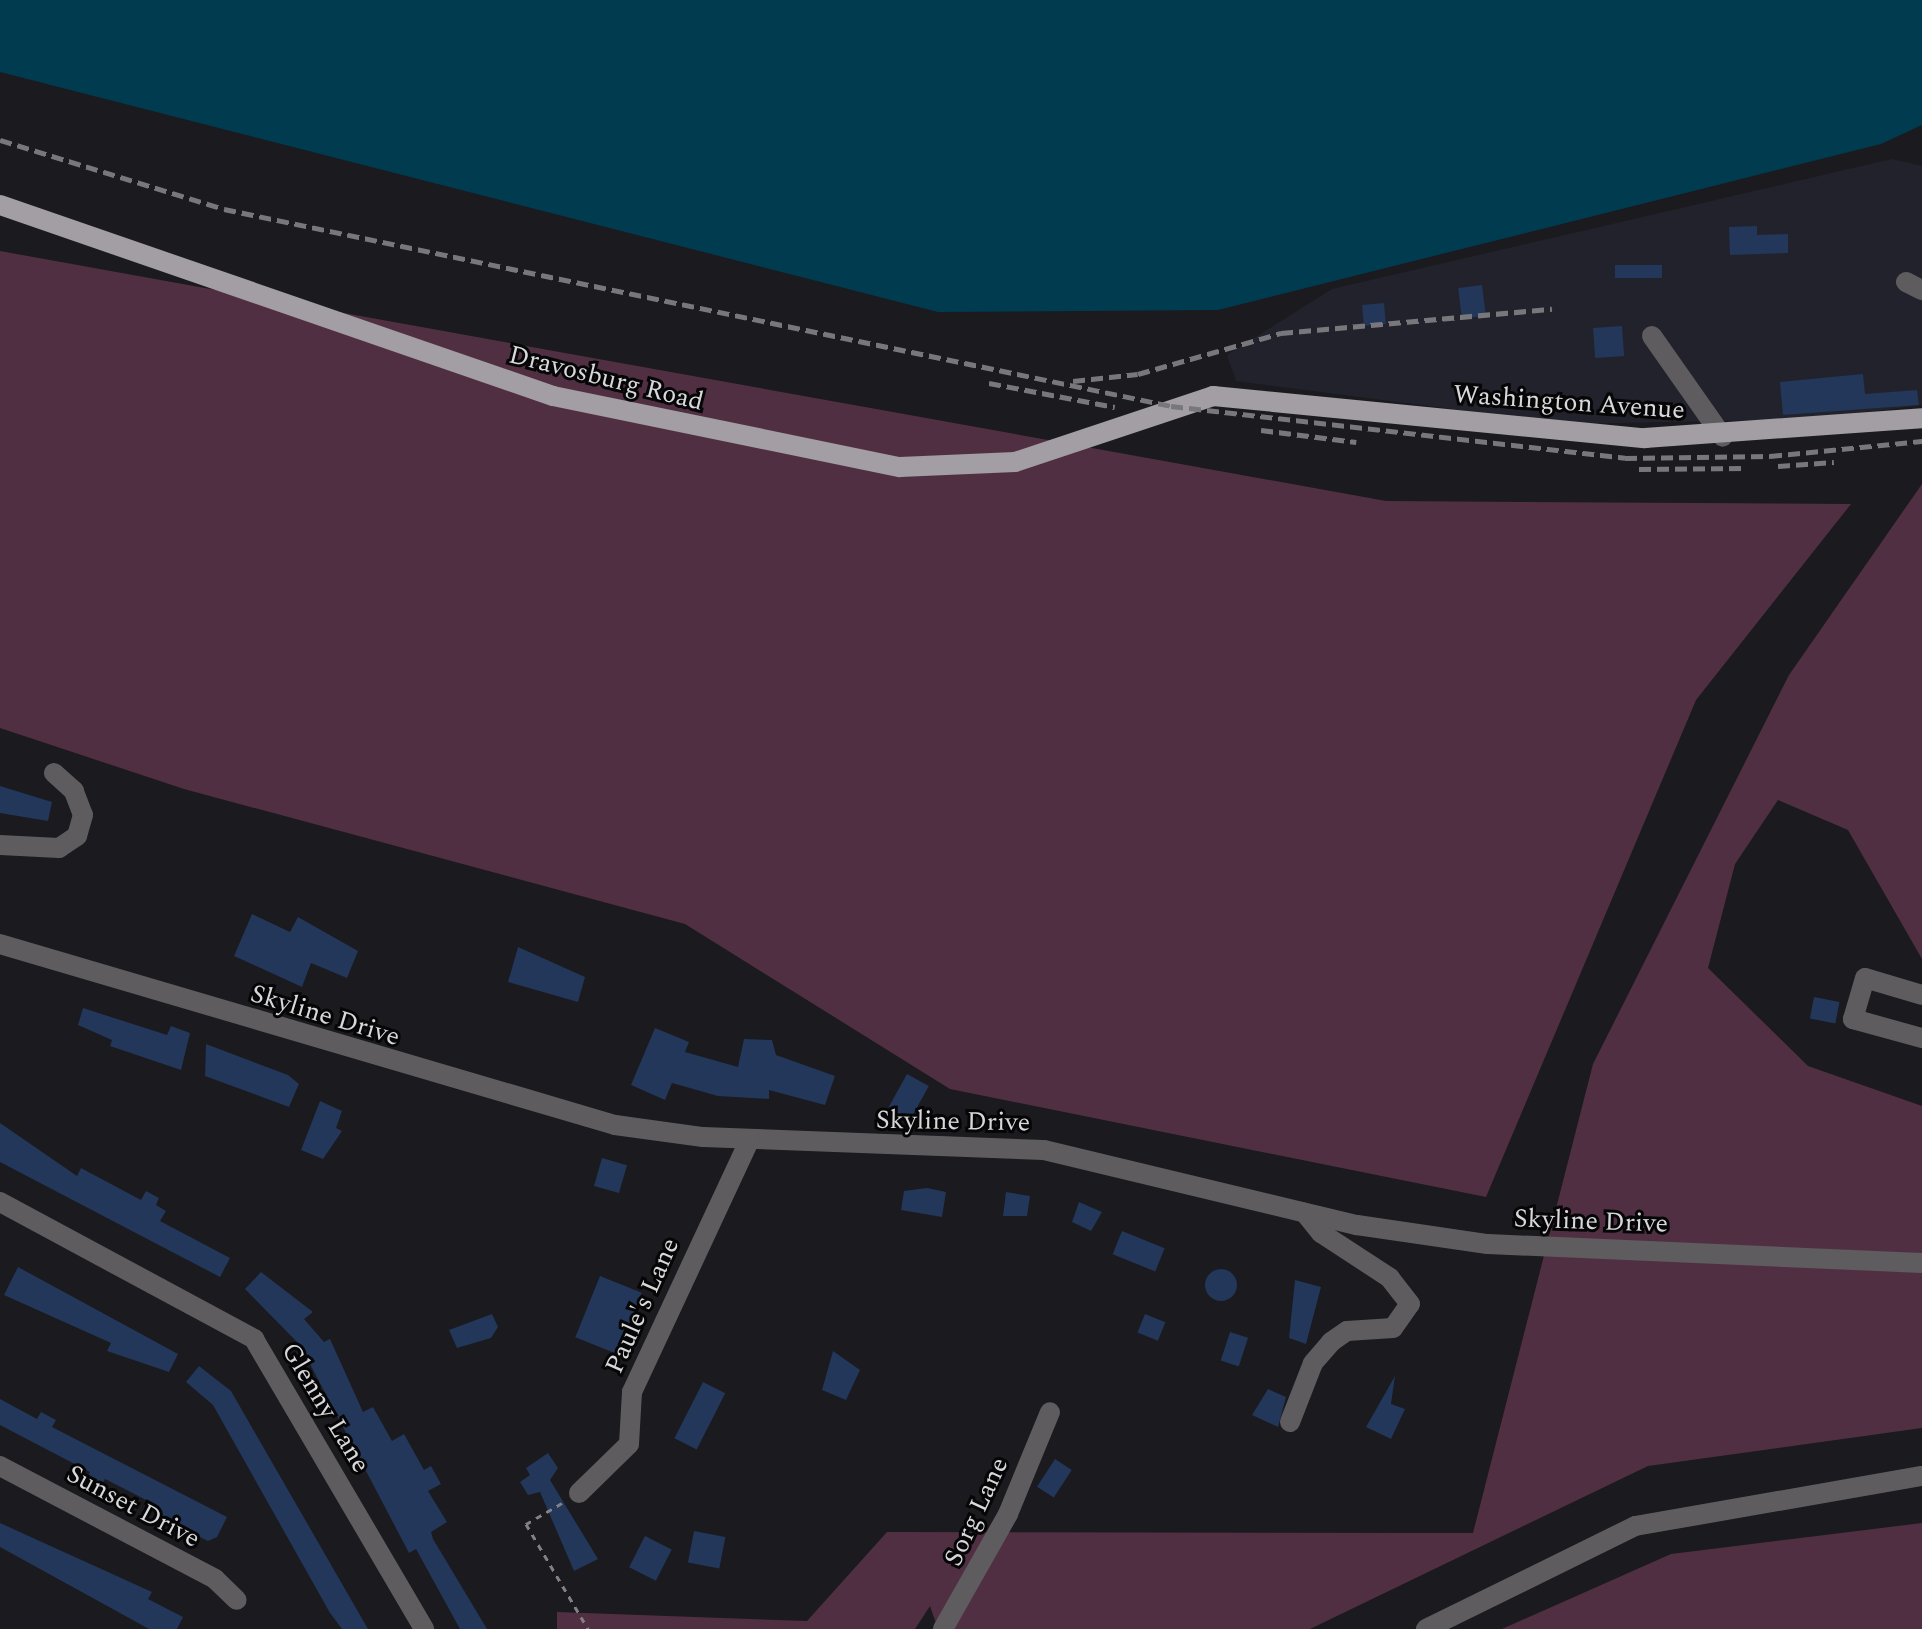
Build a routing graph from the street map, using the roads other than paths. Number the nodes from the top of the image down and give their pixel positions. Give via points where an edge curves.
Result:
1 (0, 205) edge
2 (1652, 336) dead end
3 (1213, 396) joint
4 (1922, 418) edge
5 (1723, 437) junction
6 (54, 773) dead end
7 (0, 845) edge
8 (0, 944) edge
9 (1922, 995) edge
10 (1922, 1038) edge
11 (750, 1139) junction
12 (0, 1202) edge
13 (1305, 1213) junction
14 (1922, 1263) edge
15 (1050, 1412) dead end
16 (1290, 1422) dead end
17 (0, 1466) edge
18 (1922, 1476) edge
19 (579, 1493) road end
20 (237, 1600) dead end
21 (424, 1629) edge
22 (943, 1629) edge
23 (1426, 1629) edge

1 - 3 main road, Dravosburg Road via 553,396 865,463 936,469 1015,462
2 - 5 street
3 - 5 main road, Washington Avenue via 1493,427
4 - 5 main road, Washington Avenue
6 - 7 street via 74,791 83,815 77,836 59,848
8 - 11 street, Skyline Drive via 615,1125
9 - 10 street via 1865,978 1853,1019
11 - 13 street, Skyline Drive via 1044,1150
11 - 19 street, Paule's Lane via 632,1392 629,1444
12 - 21 street, Glenny Lane via 254,1339
13 - 14 street, Skyline Drive via 1488,1244
13 - 16 street via 1321,1233 1390,1278 1410,1304 1393,1328 1347,1331 1331,1342 1313,1363
15 - 22 street, Sorg Lane via 1008,1514
17 - 20 street, Sunset Drive via 215,1579
18 - 23 street via 1635,1526

